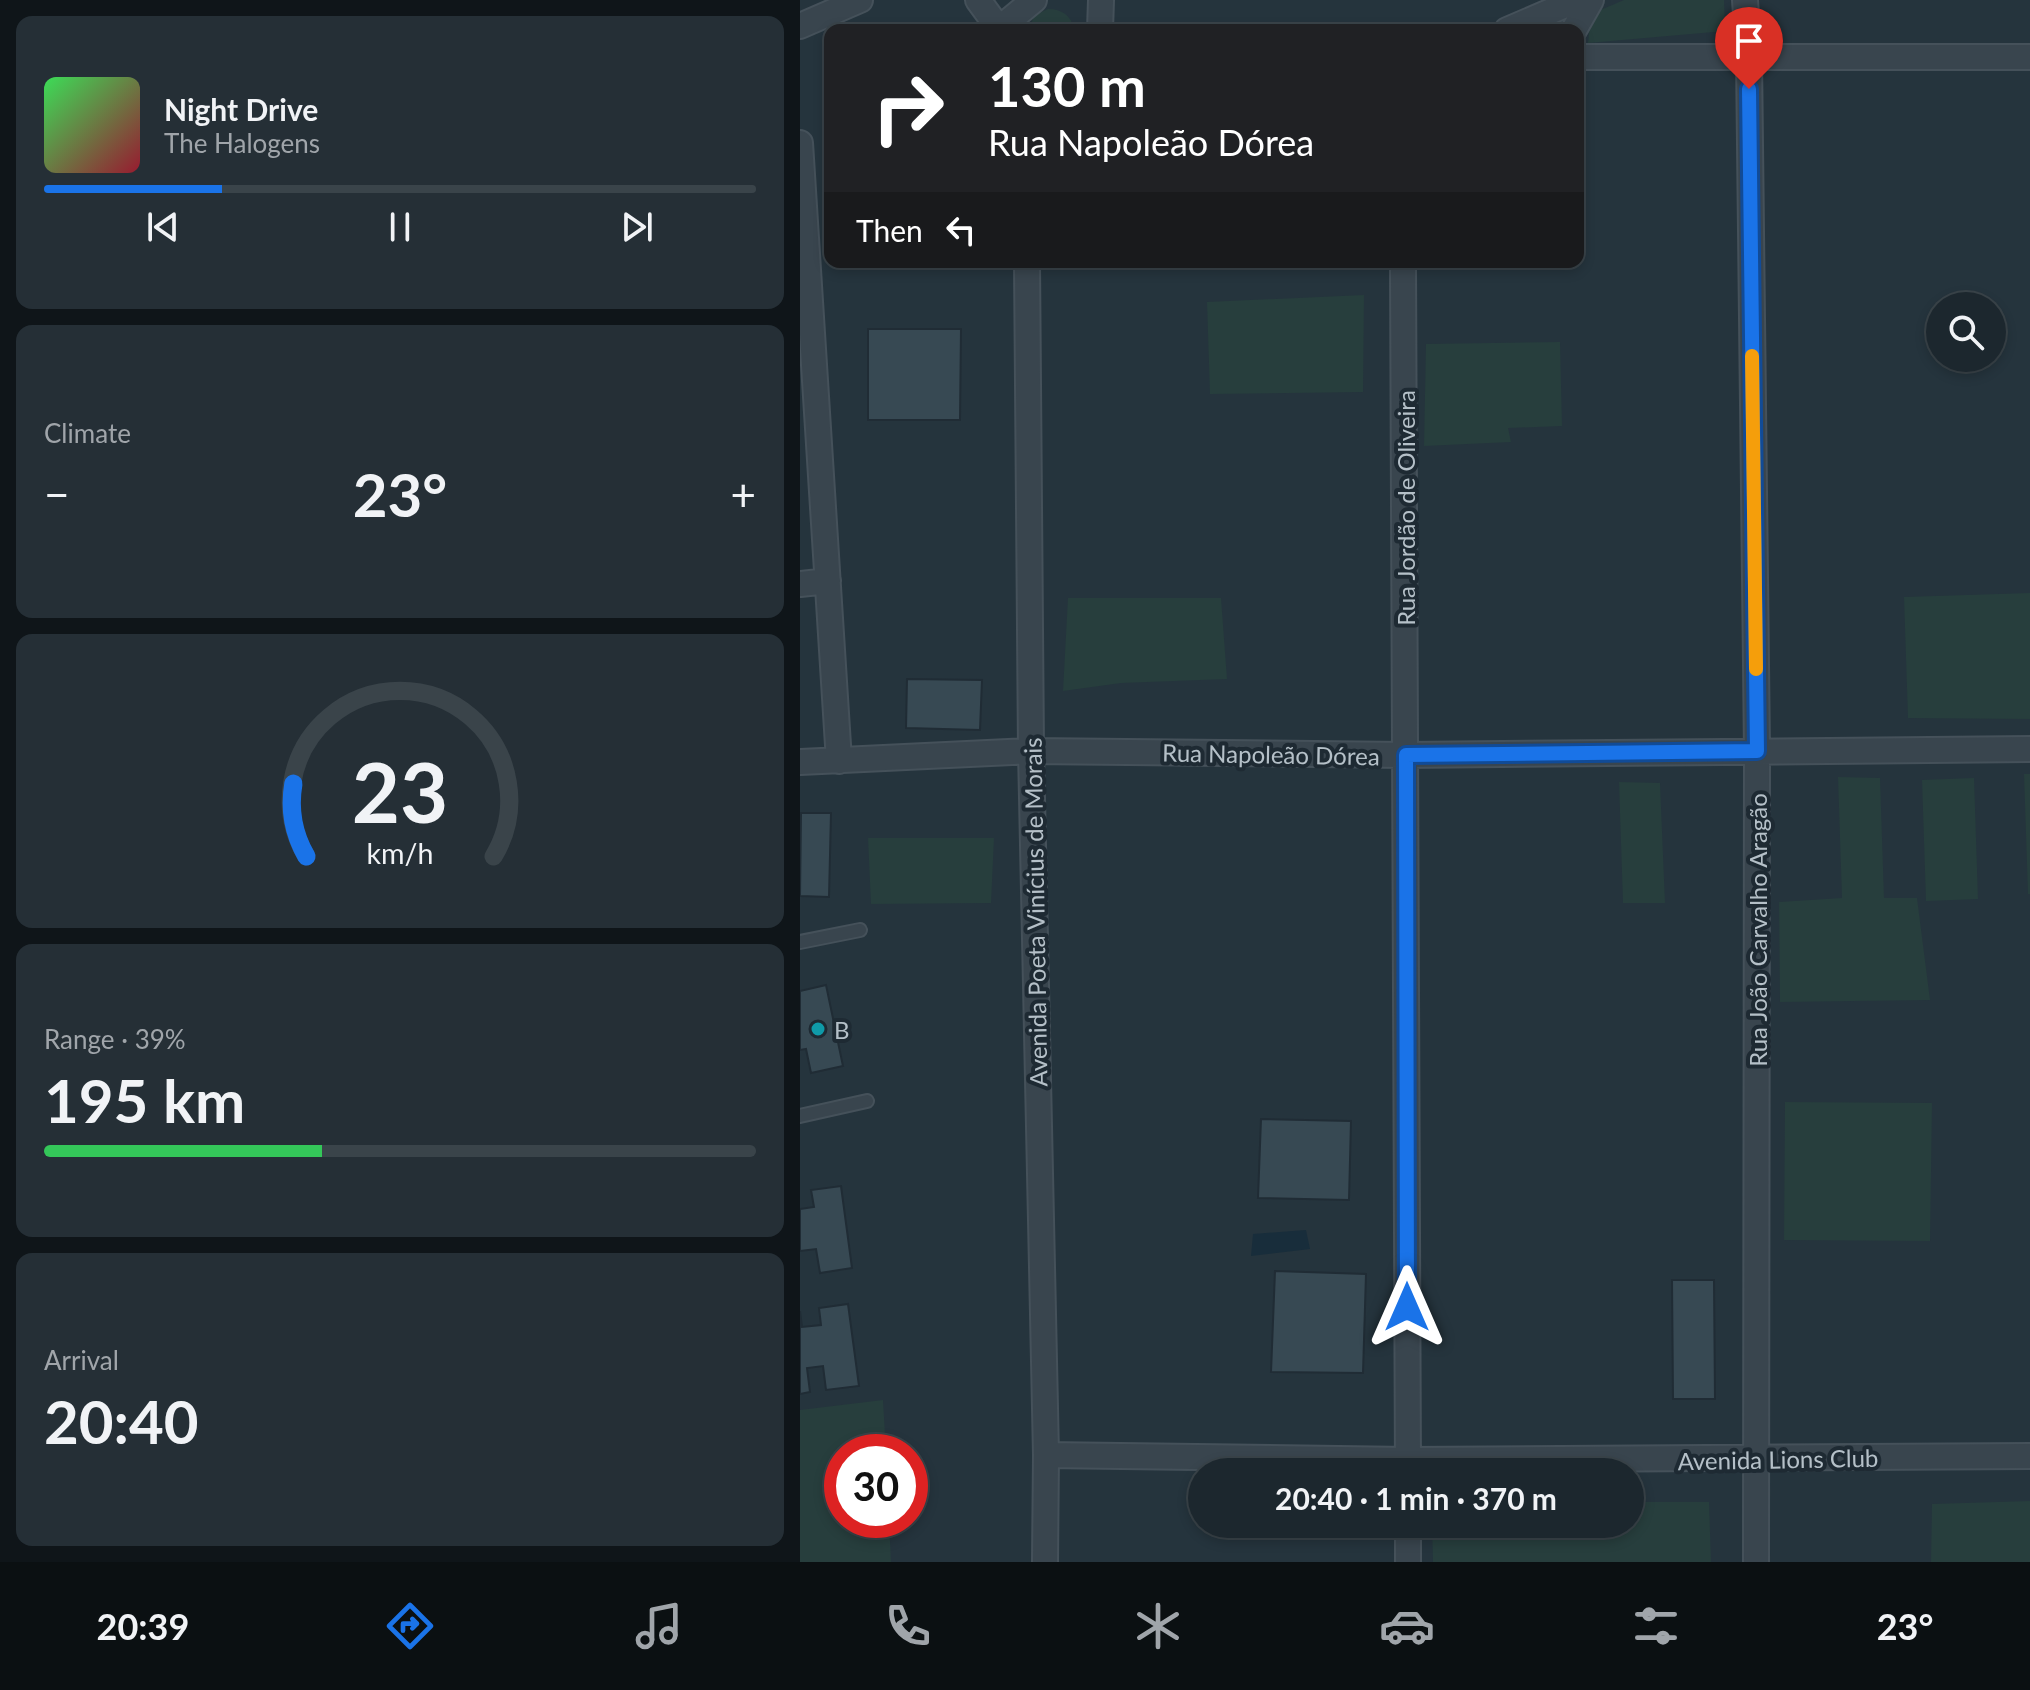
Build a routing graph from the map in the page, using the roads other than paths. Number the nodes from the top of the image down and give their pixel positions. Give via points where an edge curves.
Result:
1 (860, 0) edge
2 (978, 0) edge
3 (1034, 0) edge
4 (1083, 0) edge
5 (1577, 0) edge
6 (1591, 0) edge
7 (1745, 0) edge
8 (1101, 17) edge
9 (996, 24) edge
10 (1006, 24) edge
11 (1521, 24) edge
12 (1577, 24) edge
13 (800, 26) edge
14 (1584, 52) edge
15 (2030, 57) edge
16 (1749, 58) junction
17 (800, 143) edge
18 (1027, 268) edge
19 (1403, 268) edge
20 (828, 581) junction
21 (800, 584) edge
22 (2030, 749) edge
23 (1031, 751) junction
24 (1757, 751) junction
25 (1406, 755) junction
26 (839, 761) junction
27 (800, 762) edge
28 (860, 930) dead end
29 (800, 942) edge
30 (867, 1101) dead end
31 (800, 1116) edge
32 (1046, 1455) junction
33 (2030, 1456) edge
34 (1408, 1458) edge
35 (1188, 1459) edge
36 (1757, 1459) junction
37 (1644, 1461) edge
38 (1408, 1538) edge
39 (1045, 1562) edge
40 (1408, 1562) edge
41 (1756, 1562) edge

1 - 13 street
2 - 9 street
3 - 10 street
4 - 8 street
5 - 11 street
6 - 12 street
7 - 16 street, Rua João Carvalho Aragão
14 - 16 street
15 - 16 street
16 - 24 street, Rua João Carvalho Aragão
17 - 20 street
18 - 23 street, Avenida Poeta Vinícius de Morais
19 - 25 street, Rua Jordão de Oliveira
20 - 21 street
20 - 26 street
22 - 24 street, Rua Napoleão Dórea
23 - 25 street, Rua Napoleão Dórea
23 - 26 street, Rua Napoleão Dórea
23 - 32 street, Avenida Poeta Vinícius de Morais
24 - 25 street, Rua Napoleão Dórea
24 - 36 street, Rua João Carvalho Aragão
25 - 34 street, Rua Jordão de Oliveira
26 - 27 street, Rua Napoleão Dórea
28 - 29 lane
30 - 31 lane
32 - 35 street, Avenida Lions Club
32 - 39 street, Avenida Poeta Vinícius de Morais
33 - 36 street, Avenida Lions Club
36 - 37 street, Avenida Lions Club
36 - 41 street, Rua João Carvalho Aragão
38 - 40 street

